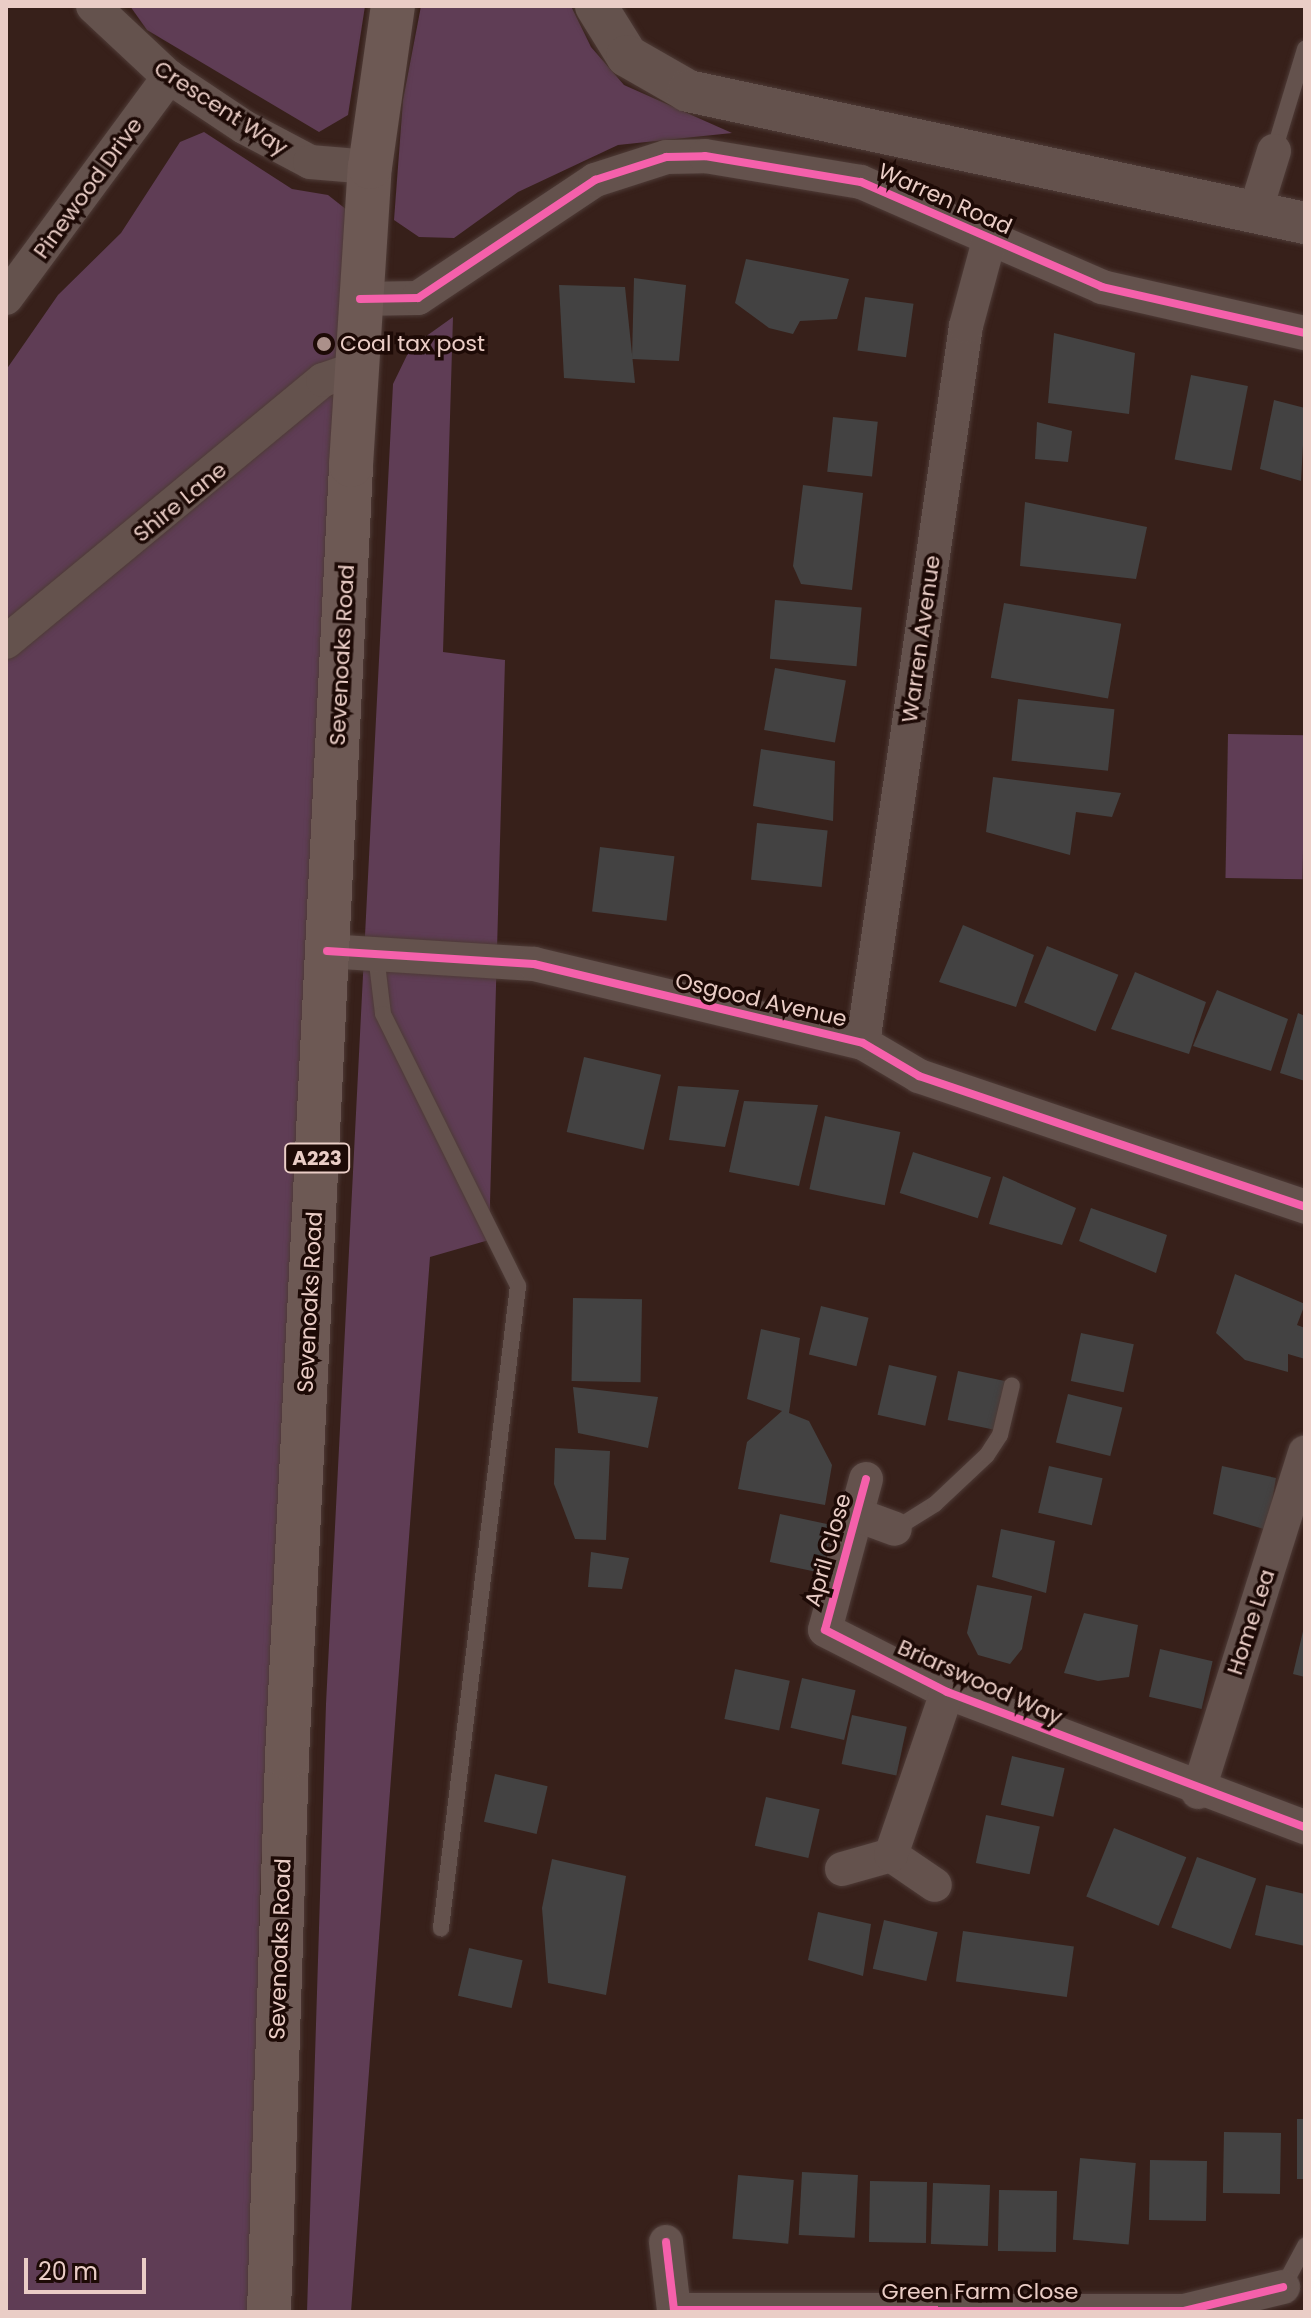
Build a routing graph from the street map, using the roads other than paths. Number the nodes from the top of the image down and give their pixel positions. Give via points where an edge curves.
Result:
1 (93, 6) edge
2 (393, 6) edge
3 (596, 6) edge
4 (1305, 49) edge
5 (169, 77) junction
6 (1274, 151) joint
7 (370, 167) junction
8 (1255, 212) junction
9 (1305, 223) edge
10 (990, 237) junction
11 (6, 298) edge
12 (360, 299) junction
13 (1305, 333) edge
14 (357, 368) junction
15 (6, 642) edge
16 (327, 951) junction
17 (376, 955) junction
18 (863, 1043) junction
19 (1305, 1207) edge
20 (1012, 1385) dead end
21 (1305, 1452) edge
22 (866, 1479) dead end
23 (860, 1516) junction
24 (895, 1529) joint
25 (825, 1630) joint
26 (947, 1692) junction
27 (1198, 1792) junction
28 (1305, 1827) edge
29 (891, 1855) junction
30 (842, 1869) dead end
31 (935, 1885) dead end
32 (441, 1928) dead end
33 (666, 2242) dead end
34 (1305, 2246) edge
35 (1283, 2287) joint
36 (1250, 2304) edge
37 (674, 2311) edge
38 (269, 2312) edge

1 - 5 street, Crescent Way
2 - 7 main road, Sevenoaks Road / A223
3 - 8 street, Warren Road via 627,56 688,91
4 - 6 lane
5 - 7 street, Crescent Way via 295,156
5 - 11 street, Pinewood Drive
6 - 8 street
7 - 12 main road, Sevenoaks Road / A223
8 - 9 street, Warren Road
10 - 12 street, Warren Road via 897,194 823,172 744,158 666,157 595,180 537,213 418,298
10 - 13 street, Warren Road via 1149,301
10 - 18 street, Warren Avenue via 966,326
12 - 14 main road, Sevenoaks Road / A223
14 - 15 street, Shire Lane via 323,380
14 - 16 main road, Sevenoaks Road / A223
16 - 17 street, Osgood Avenue
16 - 38 main road, Sevenoaks Road / A223
17 - 18 street, Osgood Avenue via 534,964
17 - 32 lane via 383,1014 518,1286
18 - 19 street, Osgood Avenue via 919,1076
20 - 24 lane via 987,1455 935,1504
21 - 27 street, Home Lea
22 - 23 street, April Close
23 - 24 street, April Close
23 - 25 street, April Close
25 - 26 street, Briarswood Way
26 - 27 street, Briarswood Way
26 - 29 street
27 - 28 street, Briarswood Way
29 - 30 street
29 - 31 street
33 - 37 street, Green Farm Close
34 - 35 lane
35 - 36 street, Green Farm Close
36 - 37 street, Green Farm Close via 1184,2311

